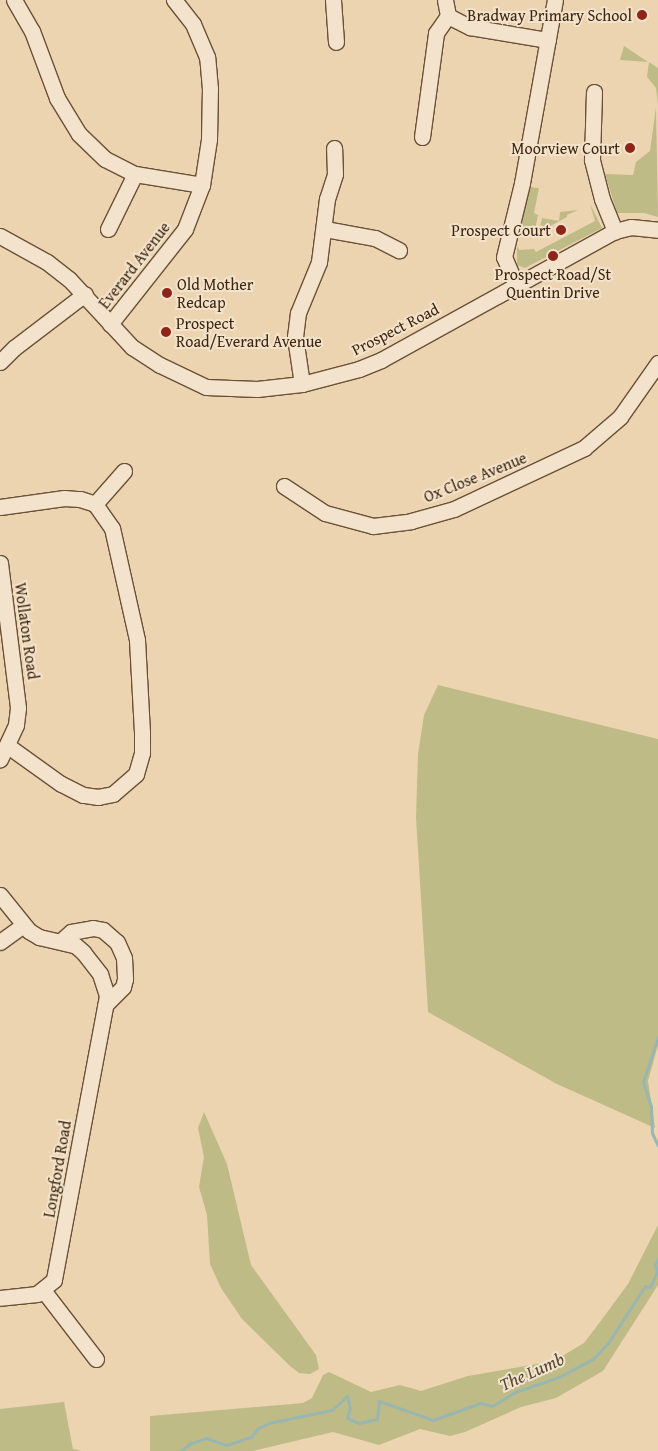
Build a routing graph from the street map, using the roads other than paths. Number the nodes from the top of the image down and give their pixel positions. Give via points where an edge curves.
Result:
1 (14, 0) edge
2 (174, 0) edge
3 (333, 0) edge
4 (445, 0) edge
5 (555, 0) edge
6 (448, 16) junction
7 (548, 40) junction
8 (336, 42) dead end
9 (594, 92) dead end
10 (422, 137) dead end
11 (334, 148) dead end
12 (135, 174) junction
13 (202, 186) junction
14 (108, 229) dead end
15 (325, 229) junction
16 (658, 230) edge
17 (615, 231) junction
18 (0, 236) edge
19 (399, 250) dead end
20 (516, 285) junction
21 (85, 294) junction
22 (110, 324) junction
23 (0, 362) edge
24 (658, 363) edge
25 (302, 384) junction
26 (124, 471) dead end
27 (287, 492) dead end
28 (95, 504) junction
29 (0, 507) edge
30 (0, 563) edge
31 (6, 641) edge
32 (8, 746) junction
33 (0, 760) edge
34 (0, 895) edge
35 (22, 926) junction
36 (62, 940) junction
37 (0, 942) edge
38 (105, 1005) junction
39 (43, 1290) junction
40 (0, 1298) edge
41 (96, 1359) dead end

1 - 12 street via 32,31 57,98 79,134 105,159
2 - 13 street, Everard Avenue via 193,24 207,57 209,129
3 - 8 street
4 - 6 street
5 - 7 street
6 - 7 street via 470,27
6 - 10 street via 436,33
7 - 20 street via 504,257
9 - 17 street via 592,160 602,199
11 - 15 street via 336,174 327,199
12 - 13 street
12 - 14 street
13 - 22 street, Everard Avenue via 185,229
15 - 19 street via 375,238
15 - 25 street via 319,262 298,313 296,337
16 - 17 street, Prospect Road via 631,227
17 - 20 street, Prospect Road
18 - 21 street, Prospect Road via 47,262
20 - 25 street, Prospect Road via 381,360
21 - 22 street, Prospect Road
21 - 23 street
22 - 25 street, Prospect Road via 132,347 206,387 257,388
24 - 27 street, Ox Close Avenue via 620,417 584,448 454,509 411,521 372,526 325,513
26 - 28 street
28 - 29 street via 64,498
28 - 32 street via 112,528 137,640 142,754 136,774 113,794 83,795
30 - 31 street, Wollaton Road
31 - 32 street, Wollaton Road via 18,708
32 - 33 street, Wollaton Road
34 - 35 street, Longford Road
35 - 36 street, Longford Road via 39,937
35 - 37 street
36 - 38 street, Longford Road via 83,952 100,974 106,986
36 - 38 street via 71,932 93,928 103,930 117,942 124,958 125,978 123,987
38 - 39 street, Longford Road via 57,1270 54,1280
39 - 40 street via 29,1296
39 - 41 street

